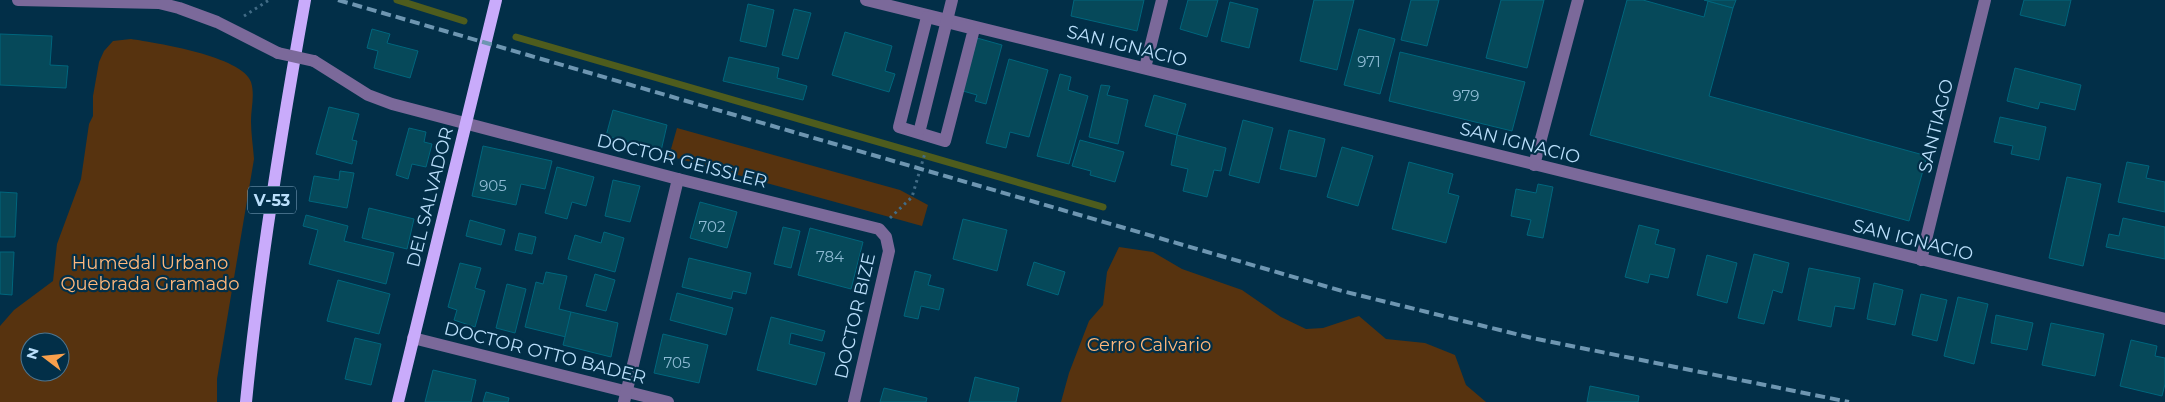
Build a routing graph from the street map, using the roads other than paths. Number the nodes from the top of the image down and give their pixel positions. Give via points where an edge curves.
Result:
1 (18, 0) edge
2 (42, 0) edge
3 (305, 0) edge
4 (496, 0) edge
5 (866, 0) edge
6 (952, 0) edge
7 (1162, 0) edge
8 (1578, 0) edge
9 (1985, 0) edge
10 (947, 21) junction
11 (1145, 68) junction
12 (466, 124) junction
13 (920, 129) dead end
14 (1534, 165) junction
15 (678, 179) junction
16 (883, 233) joint
17 (1921, 260) junction
18 (2165, 319) edge
19 (413, 338) junction
20 (626, 397) edge
21 (246, 402) edge
22 (398, 402) edge
23 (668, 402) edge
24 (854, 402) edge

1 - 2 street, DOCTOR GEISSLER
2 - 12 street, DOCTOR GEISSLER, bridge via 159,3 179,8 217,22 278,53 314,61 368,95
3 - 21 main road, V-53 via 280,142
4 - 12 main road, DEL SALVADOR
5 - 10 street, SAN IGNACIO
6 - 10 street
7 - 11 street
8 - 14 street
9 - 17 street, SANTIAGO
10 - 10 street via 974,29 944,140 899,127 927,18
10 - 11 street, SAN IGNACIO
10 - 13 street
11 - 14 street, SAN IGNACIO
12 - 15 street, DOCTOR GEISSLER
12 - 19 main road, DEL SALVADOR
14 - 17 street, SAN IGNACIO
15 - 16 street, DOCTOR GEISSLER
15 - 20 street
16 - 24 street, DOCTOR BIZE via 889,251
17 - 18 street, SAN IGNACIO
19 - 20 street, DOCTOR OTTO BADER
19 - 22 main road, DEL SALVADOR
20 - 23 street, DOCTOR OTTO BADER

